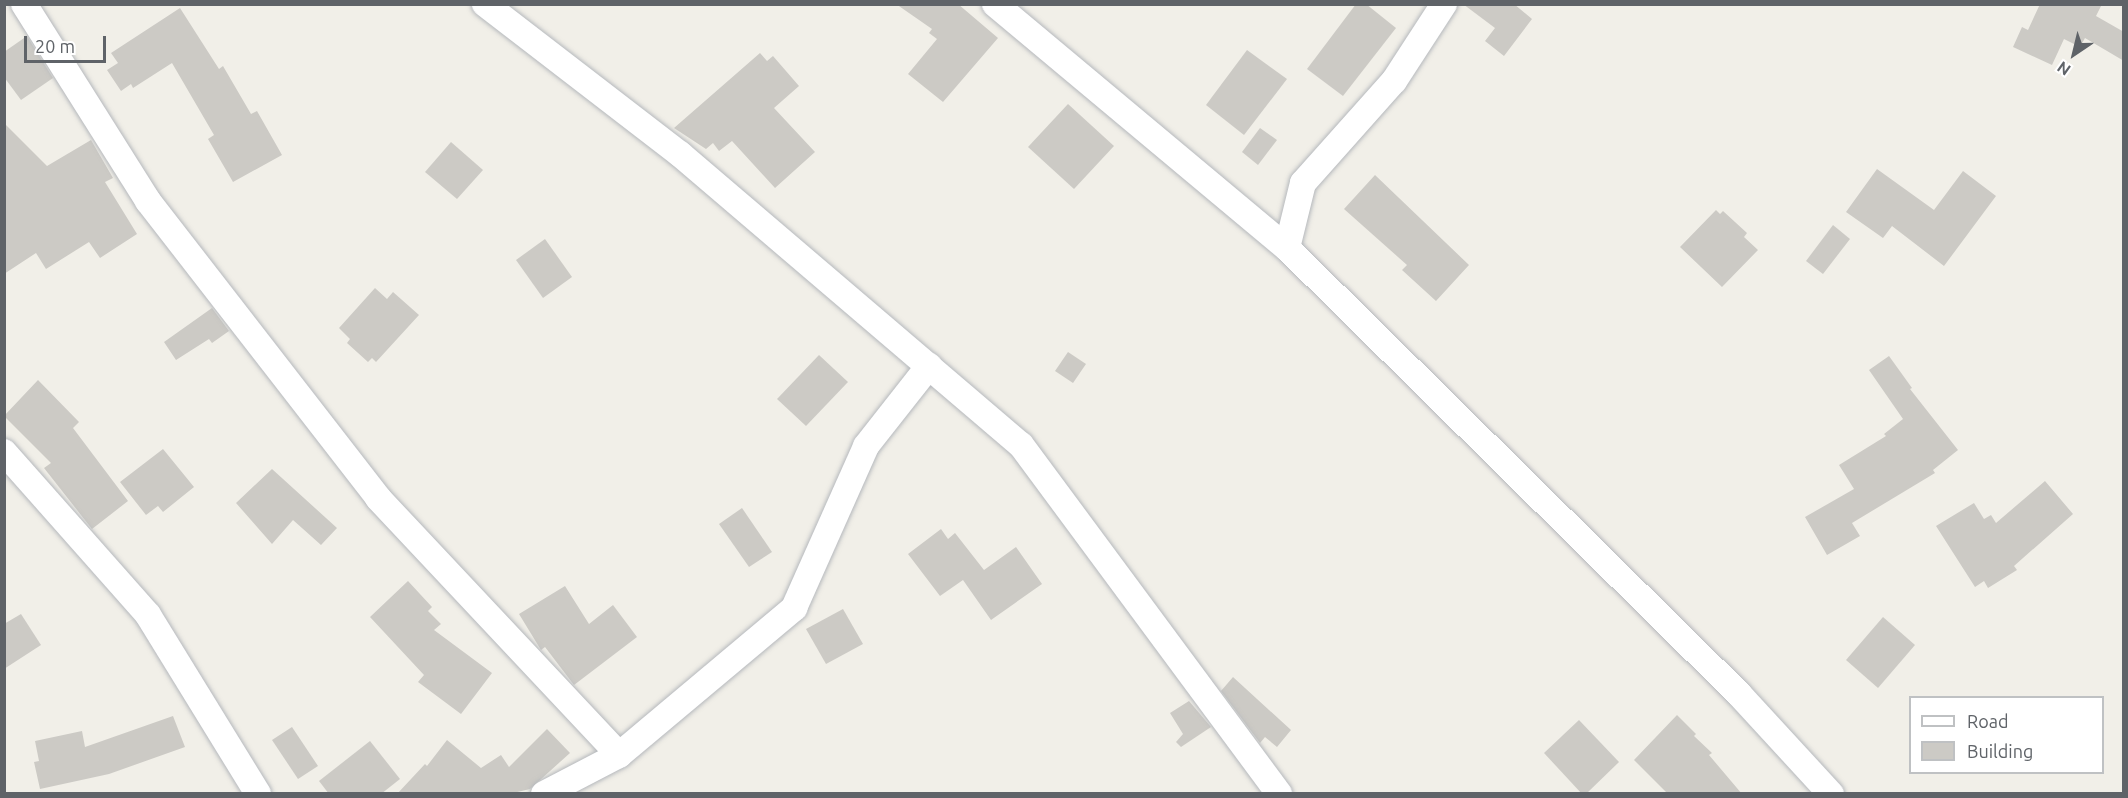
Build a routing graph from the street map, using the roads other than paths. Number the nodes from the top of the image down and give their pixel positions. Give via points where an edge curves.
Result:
1 (24, 4) edge
2 (485, 4) edge
3 (996, 4) edge
4 (1443, 4) edge
5 (1287, 248) junction
6 (929, 366) junction
7 (4, 452) edge
8 (619, 755) junction
9 (258, 794) edge
10 (544, 794) edge
11 (1279, 794) edge
12 (1831, 794) edge

1 - 8 street via 148,201 378,498
2 - 6 street via 680,154
3 - 5 street
4 - 5 street via 1394,81 1303,183
5 - 12 street via 1739,694
6 - 8 street via 866,446 794,608
6 - 11 street via 1021,445
7 - 9 street via 148,615
8 - 10 street

